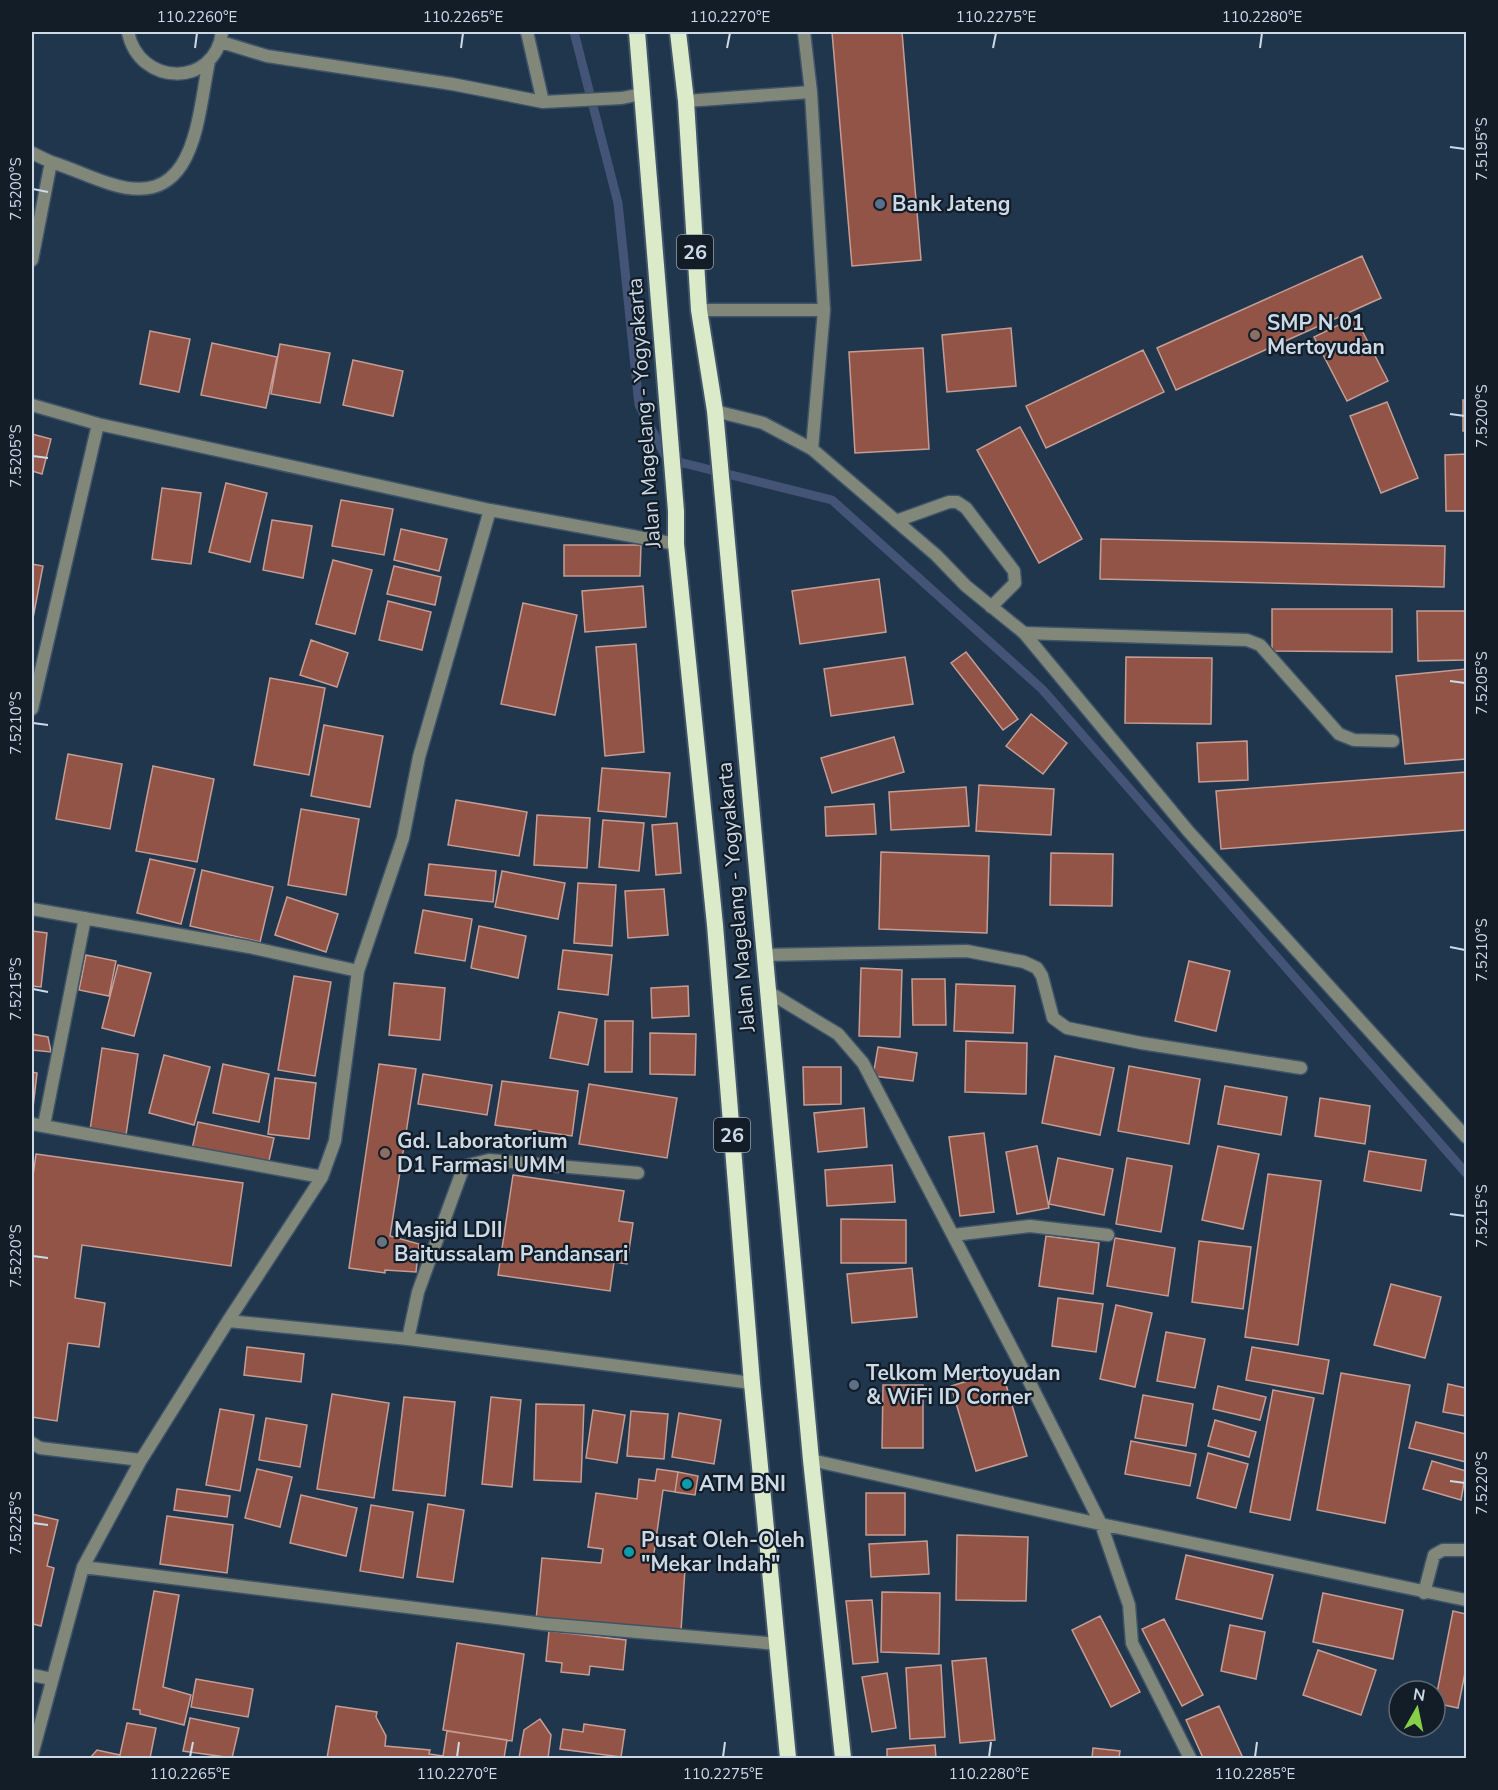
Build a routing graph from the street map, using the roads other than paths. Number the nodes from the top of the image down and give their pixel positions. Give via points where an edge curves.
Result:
1 (128, 32) edge
2 (527, 32) edge
3 (637, 32) edge
4 (678, 32) edge
5 (804, 32) edge
6 (222, 37) edge
7 (209, 61) junction
8 (811, 92) junction
9 (641, 94) junction
10 (686, 101) junction
11 (543, 102) junction
12 (32, 153) edge
13 (51, 162) junction
14 (32, 260) edge
15 (699, 310) junction
16 (824, 310) junction
17 (32, 405) edge
18 (716, 411) junction
19 (98, 424) junction
20 (812, 449) junction
21 (490, 510) junction
22 (896, 521) junction
23 (676, 544) junction
24 (991, 607) junction
25 (1024, 633) junction
26 (32, 709) edge
27 (1392, 741) dead end
28 (32, 909) edge
29 (85, 918) junction
30 (764, 955) junction
31 (358, 971) junction
32 (767, 991) junction
33 (1301, 1068) dead end
34 (38, 1125) edge
35 (1467, 1137) edge
36 (638, 1173) dead end
37 (322, 1177) junction
38 (1108, 1235) dead end
39 (953, 1236) junction
40 (228, 1321) junction
41 (408, 1339) junction
42 (752, 1383) junction
43 (32, 1443) edge
44 (141, 1460) junction
45 (811, 1460) junction
46 (1101, 1524) junction
47 (1467, 1550) edge
48 (83, 1566) junction
49 (1424, 1593) junction
50 (1467, 1600) edge
51 (778, 1644) junction
52 (32, 1675) edge
53 (52, 1679) junction
54 (32, 1755) edge
55 (788, 1758) edge
56 (843, 1758) edge
57 (1191, 1758) edge

1 - 7 street via 130,44 141,60 166,74 189,73
2 - 11 street
3 - 9 highway, Jalan Magelang - Yogyakarta / 26
4 - 10 highway, Jalan Magelang - Yogyakarta / 26
5 - 8 street
6 - 7 street
6 - 11 street via 267,56
7 - 13 street via 186,160 164,186 112,185
8 - 10 street
8 - 16 street
9 - 11 street
9 - 23 highway, Jalan Magelang - Yogyakarta / 26
10 - 15 highway, Jalan Magelang - Yogyakarta / 26
12 - 13 street
13 - 14 street
15 - 16 street
15 - 18 highway, Jalan Magelang - Yogyakarta / 26
16 - 20 street
17 - 19 street
18 - 20 street via 763,423
18 - 30 highway, Jalan Magelang - Yogyakarta / 26
19 - 21 street
19 - 26 street
20 - 22 street
21 - 23 street
21 - 31 street via 419,757 402,838
22 - 24 street
22 - 24 street via 949,502 966,508 1014,571 1015,583
23 - 42 highway, Jalan Magelang - Yogyakarta / 26 via 715,925
24 - 25 street
25 - 27 street via 1247,640 1260,645 1339,734 1354,740
25 - 35 street via 1189,832
28 - 29 street
29 - 31 street
29 - 34 street
30 - 32 highway, Jalan Magelang - Yogyakarta / 26
30 - 33 street via 968,951 1024,962 1037,968 1053,1018 1067,1028
31 - 37 street via 335,1141
32 - 39 street via 838,1034 863,1063
32 - 45 highway, Jalan Magelang - Yogyakarta / 26
34 - 37 street
36 - 41 street via 489,1160 464,1166 418,1292
37 - 40 street
38 - 39 street via 1030,1226
39 - 46 street
40 - 41 street
40 - 44 street
41 - 42 street
42 - 51 highway, Jalan Magelang - Yogyakarta / 26
43 - 44 street via 40,1448
44 - 48 street
45 - 46 street
45 - 56 highway, Jalan Magelang - Yogyakarta / 26
46 - 49 street
46 - 57 street via 1130,1605 1132,1643
47 - 49 street via 1443,1550 1434,1555
48 - 51 street via 544,1624
48 - 53 street
49 - 50 street
51 - 55 highway, Jalan Magelang - Yogyakarta / 26
52 - 53 street
53 - 54 street

